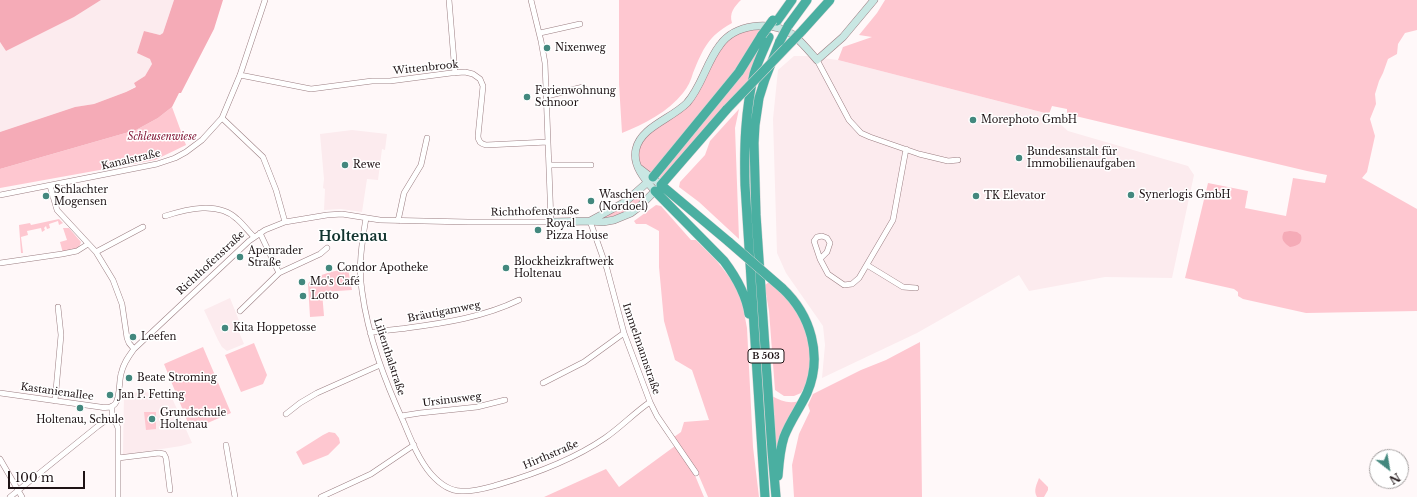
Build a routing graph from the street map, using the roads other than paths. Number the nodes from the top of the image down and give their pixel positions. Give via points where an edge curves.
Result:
1 (265, 0) edge
2 (449, 0) edge
3 (531, 0) edge
4 (786, 0) edge
5 (792, 0) edge
6 (807, 0) edge
7 (830, 0) edge
8 (874, 0) edge
9 (775, 21) junction
10 (580, 24) dead end
11 (540, 33) junction
12 (766, 36) junction
13 (817, 60) junction
14 (455, 73) junction
15 (240, 75) junction
16 (586, 90) dead end
17 (547, 96) junction
18 (222, 118) junction
19 (427, 138) dead end
20 (548, 142) junction
21 (906, 150) junction
22 (958, 160) dead end
23 (549, 165) junction
24 (591, 165) dead end
25 (650, 180) junction
26 (50, 186) junction
27 (658, 188) junction
28 (0, 195) edge
29 (165, 216) dead end
30 (366, 218) junction
31 (590, 220) junction
32 (398, 221) junction
33 (285, 222) junction
34 (551, 222) junction
35 (143, 227) dead end
36 (260, 233) junction
37 (254, 237) junction
38 (88, 244) junction
39 (327, 248) dead end
40 (96, 252) junction
41 (820, 259) dead end
42 (0, 263) edge
43 (867, 265) junction
44 (279, 273) junction
45 (916, 288) dead end
46 (519, 300) dead end
47 (58, 307) dead end
48 (240, 311) dead end
49 (370, 333) junction
50 (624, 333) junction
51 (756, 344) junction
52 (134, 349) junction
53 (380, 365) junction
54 (543, 383) dead end
55 (0, 393) edge
56 (505, 400) dead end
57 (55, 401) junction
58 (650, 402) junction
59 (112, 406) junction
60 (286, 414) dead end
61 (401, 416) junction
62 (112, 420) junction
63 (226, 445) dead end
64 (414, 445) junction
65 (118, 458) junction
66 (0, 459) edge
67 (696, 473) dead end
68 (445, 486) joint
69 (18, 490) junction
70 (170, 490) dead end
71 (10, 497) edge
72 (22, 497) edge
73 (118, 497) edge
74 (236, 497) edge
75 (321, 497) edge
76 (765, 497) edge
77 (776, 497) edge

1 - 15 street, Kanalstraße
2 - 14 street
3 - 11 street
4 - 9 highway
5 - 9 highway, B 503
6 - 77 highway, B 503, bridge via 780,41 759,98 755,125 756,215
7 - 27 highway, bridge via 727,109
8 - 13 street via 843,37
9 - 12 highway, B 503
10 - 11 street
11 - 17 street
12 - 25 highway
12 - 51 highway, B 503 via 754,74 745,142
13 - 21 street via 853,126 861,133
13 - 25 street via 792,34 780,29 754,26 738,30 729,36 720,44 692,98 680,110 653,126 637,145 636,163
14 - 15 street, Wittenbrook via 311,89
14 - 20 street, Wittenbrook via 473,74 483,84 478,136 481,144
15 - 18 street, Kanalstraße
16 - 17 street via 583,87
17 - 20 street
18 - 26 street, Kanalstraße via 202,140 175,158
18 - 33 street via 263,157
19 - 32 street via 421,165 404,193
20 - 23 street
21 - 22 street via 948,161
21 - 43 street via 893,220
23 - 24 street
23 - 34 street
25 - 27 street
25 - 31 street via 625,202
26 - 28 street, Kanalstraße
26 - 38 street via 57,210
27 - 31 street, Richthofenstraße via 639,207 622,217 607,221
27 - 51 highway via 733,274 749,309
27 - 77 highway, bridge via 729,242 782,288 806,319 812,337 812,377 808,390 788,427 780,451
29 - 37 street via 200,208 215,209 237,219
30 - 32 street, Richthofenstraße
30 - 33 street, Richthofenstraße via 336,214
30 - 49 street, Lilienthalstraße via 360,278
31 - 34 street, Richthofenstraße
31 - 50 street, Immelmannstraße via 606,265
32 - 34 street, Richthofenstraße
33 - 36 street, Richthofenstraße
35 - 40 street
36 - 37 street, Richthofenstraße
36 - 44 street
37 - 52 street, Richthofenstraße
38 - 40 street
38 - 42 street via 77,251
39 - 44 street via 320,254
40 - 52 street via 116,287 122,304 126,338
41 - 43 street via 828,274 844,285 856,281
43 - 45 street via 903,287
44 - 48 street
46 - 49 street, Bräutigamweg via 459,320
47 - 57 street via 61,335
49 - 53 street, Lilienthalstraße
50 - 54 street via 584,362
50 - 58 street, Immelmannstraße
51 - 76 highway, B 503
52 - 59 street, Richthofenstraße via 124,365 119,381 118,399
53 - 60 street via 313,395
53 - 61 street, Lilienthalstraße
55 - 57 street, Kastanienallee
56 - 61 street, Ursinusweg via 477,407
57 - 59 street, Kastanienallee via 105,408
58 - 67 street, Immelmannstraße
58 - 68 street, Hirthstraße via 604,438 550,467 514,480 463,492
59 - 62 street, Richthofenstraße
61 - 64 street, Lilienthalstraße
62 - 65 street, Richthofenstraße via 118,428
62 - 69 street via 106,420
63 - 74 street
64 - 68 street, Lilienthalstraße via 430,473
64 - 75 street via 371,474
65 - 70 street via 164,454
65 - 73 street, Richthofenstraße
66 - 69 street
69 - 71 street
69 - 72 street

